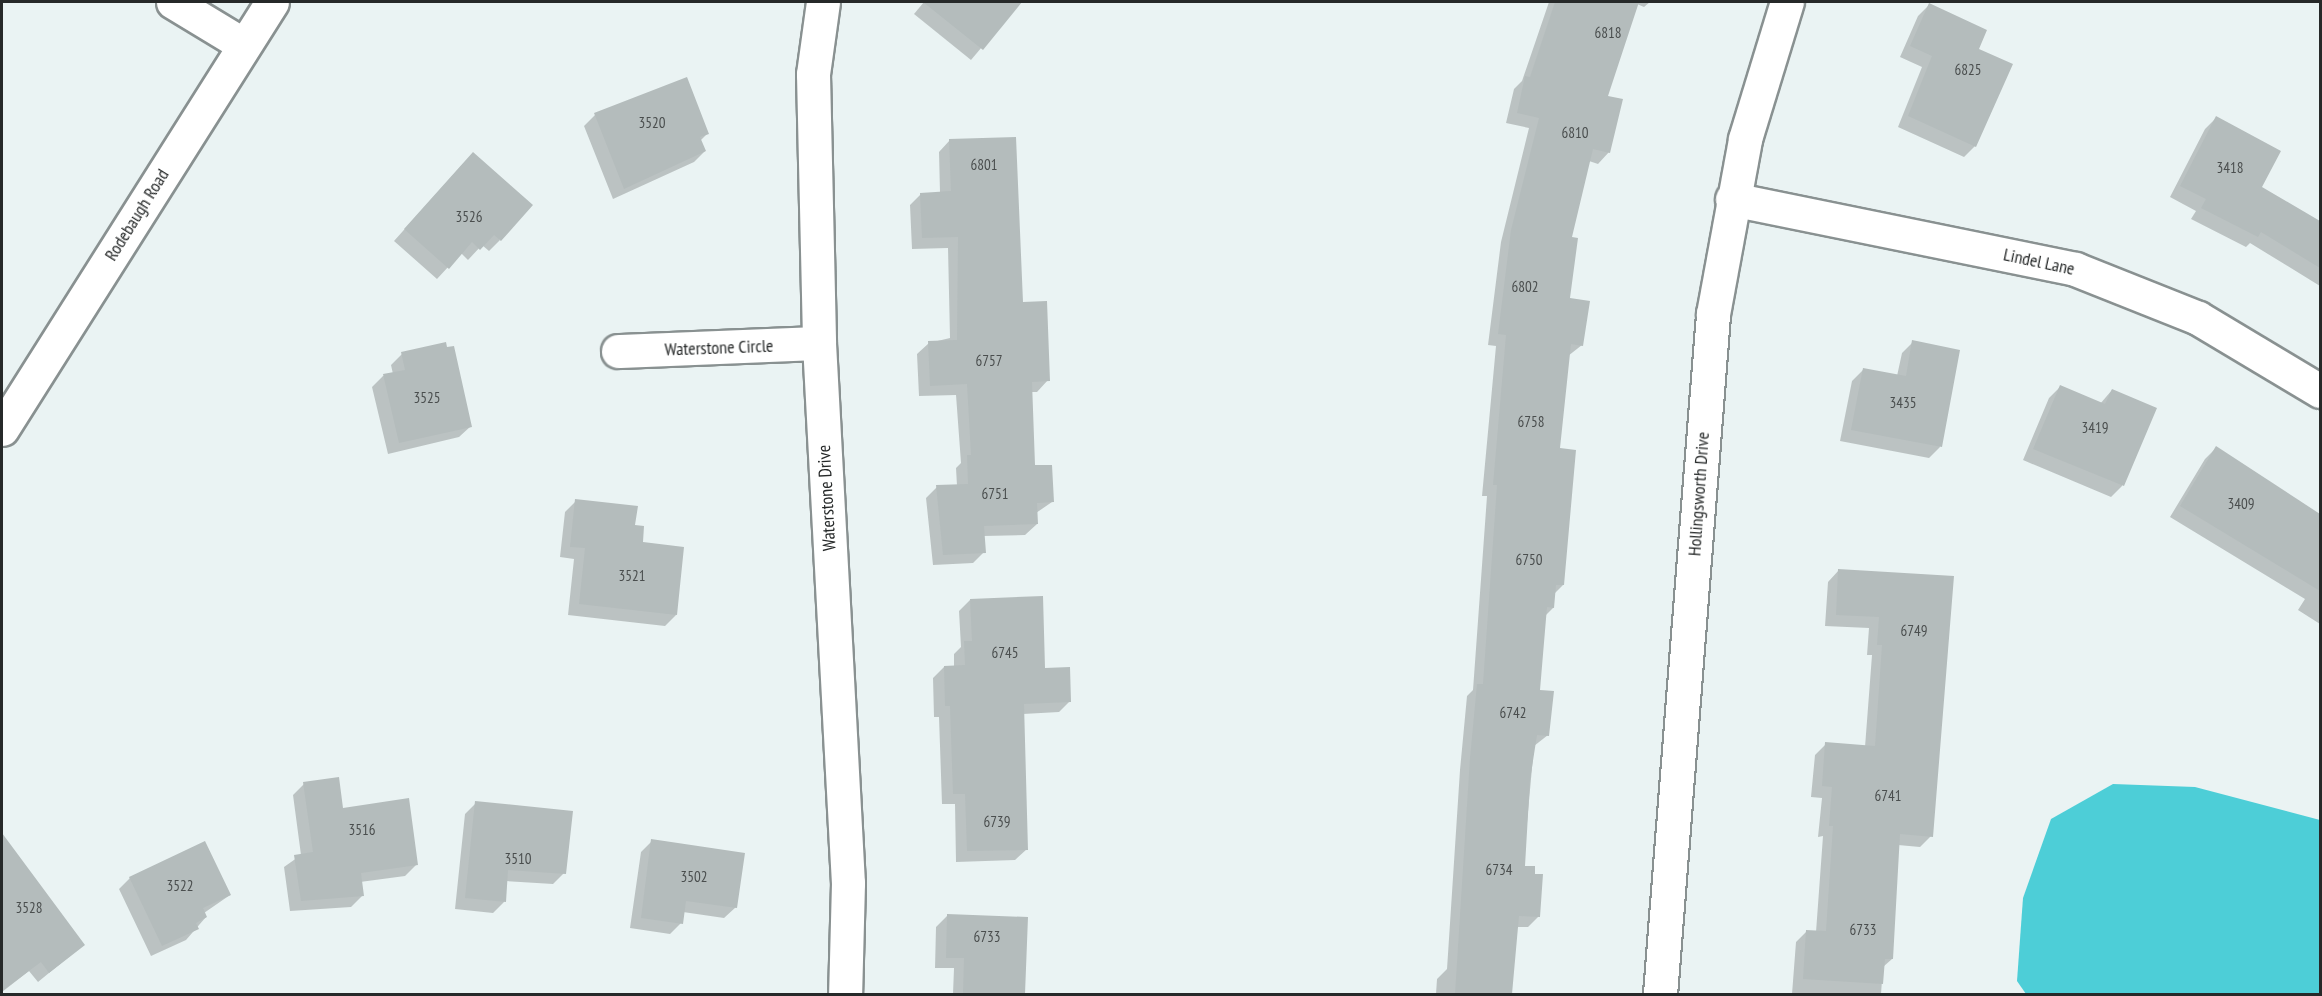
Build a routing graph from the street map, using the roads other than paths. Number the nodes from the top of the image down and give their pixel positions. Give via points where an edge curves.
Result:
1 (172, 2) edge
2 (272, 2) edge
3 (823, 2) edge
4 (1787, 2) edge
5 (244, 45) junction
6 (1732, 199) junction
7 (819, 343) junction
8 (618, 351) dead end
9 (2320, 391) edge
10 (2, 429) edge
11 (845, 994) edge
12 (1660, 994) edge

1 - 5 street
2 - 5 street, Rodebaugh Road
3 - 7 street, Waterstone Drive via 813,75
4 - 6 street, Hollingsworth Drive via 1751,118
5 - 10 street, Rodebaugh Road
6 - 9 street, Lindel Lane via 2075,268 2198,318
6 - 12 street, Hollingsworth Drive via 1708,363
7 - 8 street, Waterstone Circle
7 - 11 street, Waterstone Drive via 848,883

